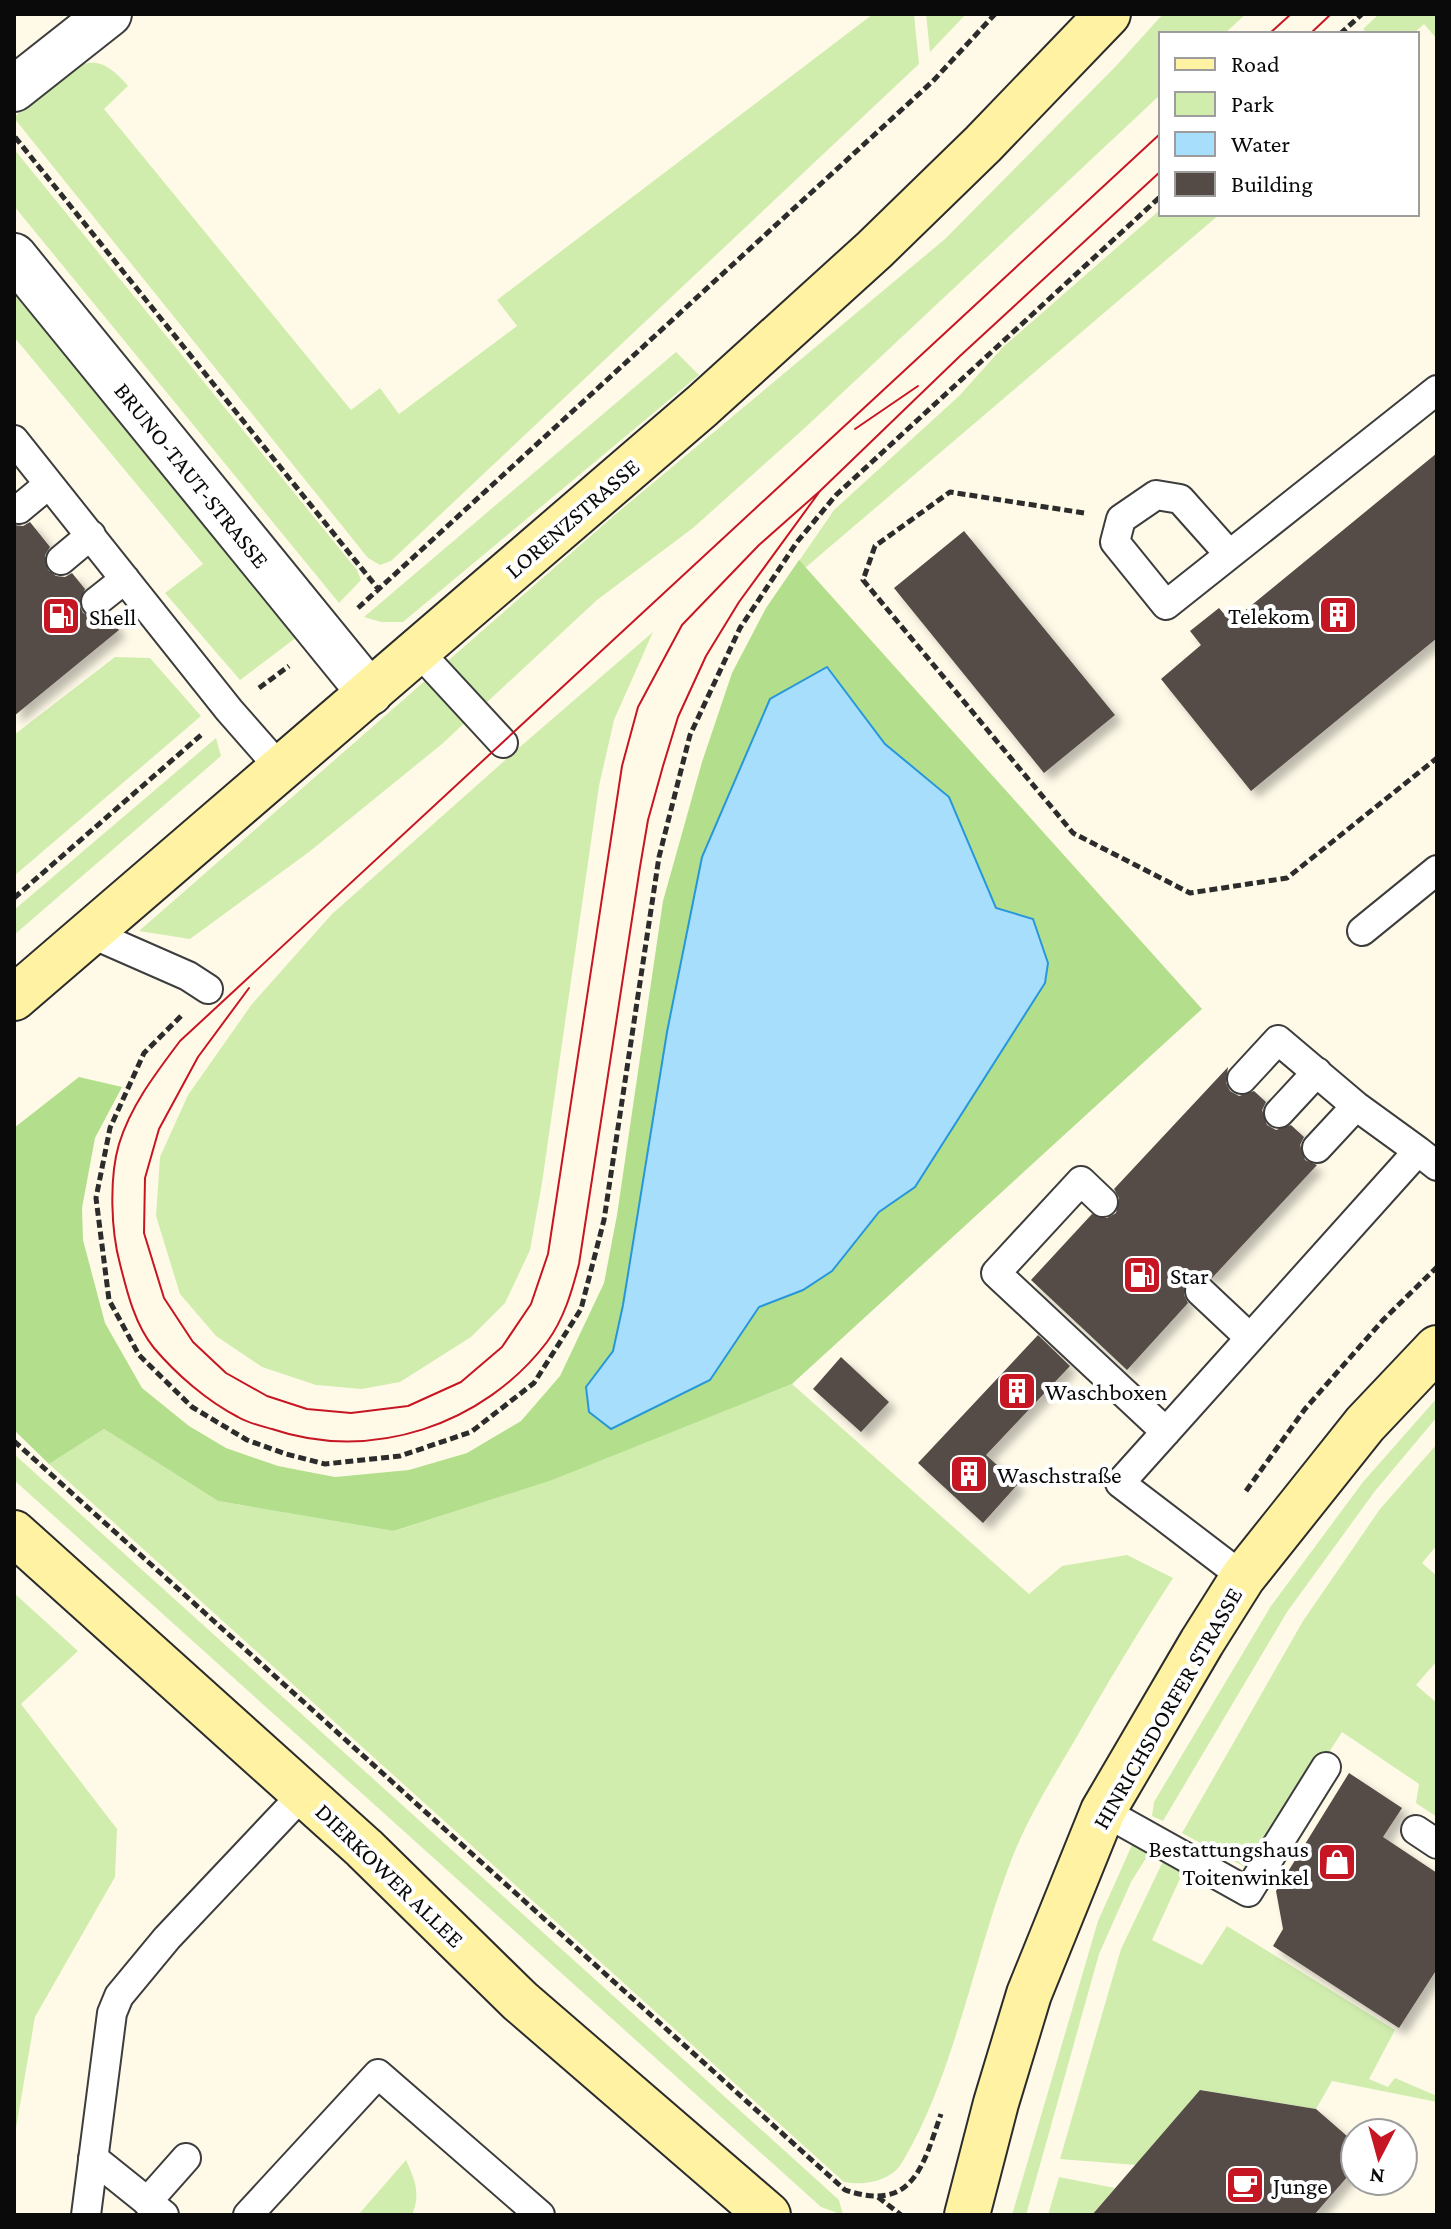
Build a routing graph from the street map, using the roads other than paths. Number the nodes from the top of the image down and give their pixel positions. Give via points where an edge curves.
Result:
1 (109, 14) edge
2 (1108, 14) edge
3 (14, 89) edge
4 (14, 256) edge
5 (1437, 390) edge
6 (14, 440) edge
7 (49, 484) junction
8 (19, 509) dead end
9 (91, 535) junction
10 (1229, 554) junction
11 (61, 560) dead end
12 (125, 579) junction
13 (96, 602) dead end
14 (418, 651) junction
15 (370, 693) junction
16 (503, 743) dead end
17 (280, 768) junction
18 (1437, 870) edge
19 (1362, 931) dead end
20 (90, 933) junction
21 (208, 989) road end
22 (14, 998) edge
23 (1317, 1072) junction
24 (1242, 1079) dead end
25 (1356, 1106) junction
26 (1279, 1113) dead end
27 (1317, 1148) dead end
28 (1428, 1158) edge
29 (1103, 1202) dead end
30 (1200, 1291) dead end
31 (1250, 1338) junction
32 (1437, 1348) edge
33 (1166, 1432) junction
34 (14, 1533) edge
35 (1243, 1577) junction
36 (1326, 1767) dead end
37 (304, 1793) junction
38 (1103, 1811) junction
39 (93, 2158) junction
40 (186, 2158) dead end
41 (156, 2208) edge
42 (86, 2215) edge
43 (248, 2215) edge
44 (540, 2215) edge
45 (768, 2215) edge
46 (967, 2215) edge

1 - 3 street
2 - 14 street, LORENZSTRASSE via 874,250
4 - 15 street, BRUNO-TAUT-STRASSE
5 - 10 lane
6 - 7 lane
7 - 8 lane
7 - 9 lane
9 - 11 lane
9 - 12 lane
10 - 10 lane via 1166,605 1115,542 1121,519 1156,495 1180,499
12 - 13 lane
12 - 17 lane
14 - 15 street, LORENZSTRASSE
14 - 16 lane
15 - 17 street, LORENZSTRASSE
17 - 20 street, LORENZSTRASSE
18 - 19 lane
20 - 21 lane
20 - 22 street, LORENZSTRASSE
23 - 24 lane via 1278,1040
23 - 25 lane
23 - 26 lane
25 - 27 lane
25 - 28 lane
28 - 31 lane
29 - 33 lane via 1081,1181 996,1273
30 - 31 lane
31 - 33 lane
32 - 35 street, HINRICHSDORFER STRASSE via 1365,1424
33 - 35 lane via 1120,1483
34 - 37 street, DIERKOWER ALLEE
35 - 38 street, HINRICHSDORFER STRASSE
36 - 38 lane via 1248,1892
37 - 39 lane via 119,1996 112,2013
37 - 45 street, DIERKOWER ALLEE via 520,2001
38 - 46 street, HINRICHSDORFER STRASSE via 1029,1994
39 - 41 lane
39 - 42 lane
40 - 41 lane
43 - 44 lane via 378,2074

